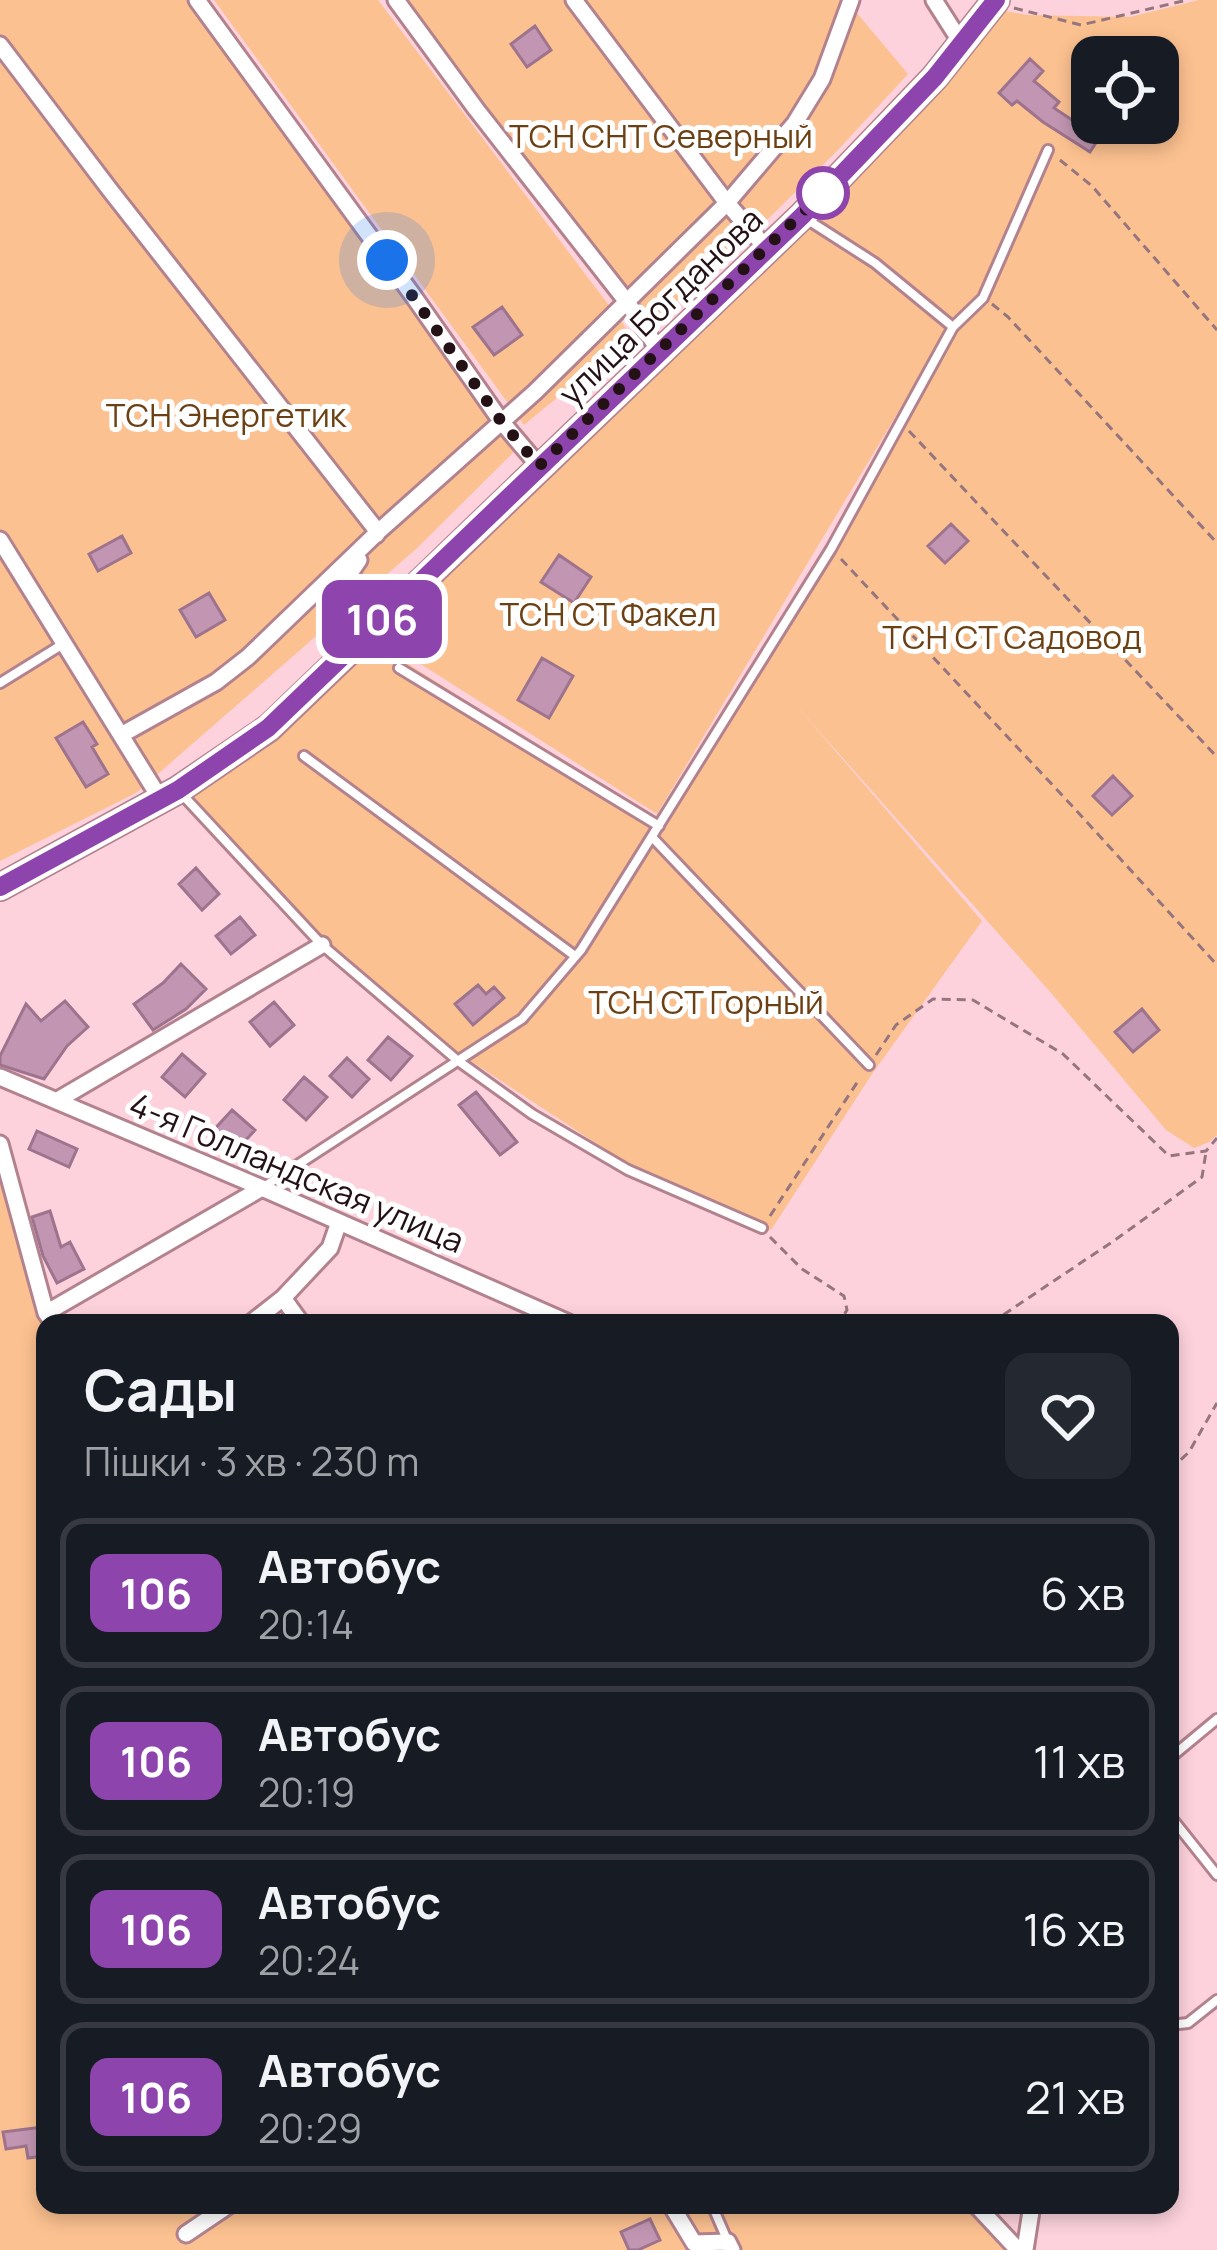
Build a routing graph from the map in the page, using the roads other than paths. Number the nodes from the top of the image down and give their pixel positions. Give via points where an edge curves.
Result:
1 (196, 0) edge
2 (396, 0) edge
3 (574, 0) edge
4 (851, 0) edge
5 (934, 0) edge
6 (995, 1) edge
7 (962, 44) junction
8 (0, 45) edge
9 (1048, 150) road end
10 (727, 203) junction
11 (802, 216) junction
12 (767, 249) junction
13 (627, 302) junction
14 (953, 327) junction
15 (660, 352) junction
16 (501, 421) junction
17 (539, 466) junction
18 (378, 532) junction
19 (0, 540) edge
20 (366, 635) junction
21 (63, 644) junction
22 (399, 668) dead end
23 (0, 683) edge
24 (121, 735) junction
25 (304, 756) dead end
26 (170, 795) junction
27 (659, 826) junction
28 (652, 837) junction
29 (0, 887) edge
30 (322, 945) junction
31 (575, 956) junction
32 (457, 1060) junction
33 (869, 1065) road end
34 (0, 1076) edge
35 (56, 1101) junction
36 (0, 1144) edge
37 (262, 1188) junction
38 (339, 1222) junction
39 (762, 1228) road end
40 (283, 1298) junction
41 (49, 1314) edge
42 (57, 1314) edge
43 (263, 1314) edge
44 (295, 1314) edge
45 (549, 1314) edge
46 (1217, 1719) edge
47 (1179, 1751) edge
48 (1179, 1827) edge
49 (1217, 1875) edge
50 (1217, 2000) edge
51 (1179, 2024) edge
52 (216, 2214) edge
53 (676, 2214) edge
54 (716, 2214) edge
55 (985, 2214) edge
56 (1030, 2214) edge
57 (186, 2234) dead end
58 (730, 2246) edge
59 (1022, 2250) edge

1 - 16 street
2 - 13 street
3 - 10 street
4 - 10 street via 822,79
5 - 7 street
6 - 7 main road, улица Богданова
7 - 11 main road, улица Богданова
8 - 18 street
9 - 14 lane via 983,298
10 - 12 street
10 - 13 street
11 - 12 main road, улица Богданова
11 - 14 lane
12 - 15 main road, улица Богданова
13 - 15 street
13 - 16 street
14 - 27 lane via 831,549
15 - 17 main road, улица Богданова
16 - 17 street
16 - 18 street
17 - 20 main road, улица Богданова
18 - 20 street via 346,579
18 - 24 street via 248,657
19 - 21 street
20 - 26 main road, улица Богданова via 268,728
21 - 23 lane
21 - 24 street
22 - 27 lane
24 - 26 street
25 - 31 lane
26 - 29 main road, улица Богданова
26 - 30 lane
27 - 28 lane
28 - 31 lane
28 - 33 lane
30 - 32 lane
30 - 35 street
31 - 32 lane via 522,1019
32 - 37 lane
32 - 39 lane via 628,1170
34 - 35 street, 4-я Голландская улица
35 - 37 street, 4-я Голландская улица
36 - 41 street
37 - 38 street, 4-я Голландская улица
37 - 42 street
38 - 40 street via 330,1248
38 - 45 street, 4-я Голландская улица
40 - 43 street
40 - 44 street
46 - 47 lane
48 - 49 lane
50 - 51 lane
52 - 57 street
53 - 58 street via 694,2243
54 - 58 lane
55 - 59 street
56 - 59 street

